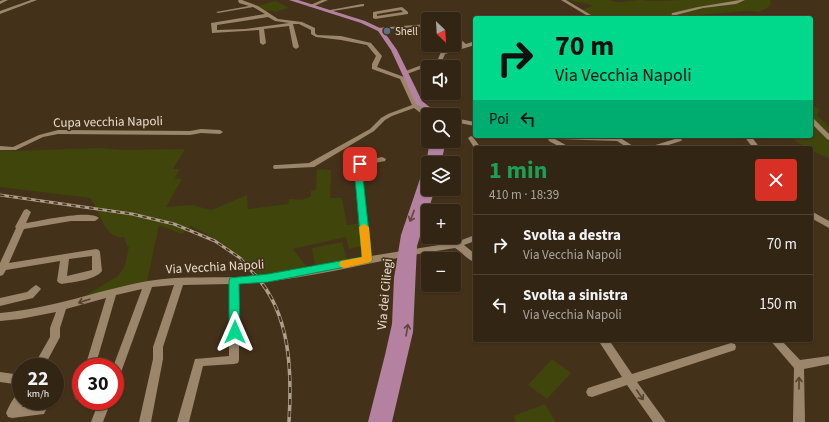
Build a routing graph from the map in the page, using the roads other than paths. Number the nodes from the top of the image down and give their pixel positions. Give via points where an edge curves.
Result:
1 (6, 0) edge
2 (35, 0) edge
3 (240, 0) edge
4 (292, 0) edge
5 (326, 0) edge
6 (563, 0) edge
7 (743, 0) edge
8 (0, 4) edge
9 (362, 5) dead end
10 (254, 6) junction
11 (310, 6) junction
12 (327, 11) junction
13 (218, 12) dead end
14 (0, 13) edge
15 (269, 15) junction
16 (591, 16) edge
17 (674, 16) edge
18 (376, 19) junction
19 (293, 24) junction
20 (370, 25) junction
21 (421, 26) edge
22 (261, 28) junction
23 (377, 29) junction
24 (461, 42) edge
25 (263, 43) dead end
26 (473, 44) edge
27 (465, 46) junction
28 (296, 47) dead end
29 (405, 73) junction
30 (415, 106) junction
31 (425, 108) edge
32 (421, 109) edge
33 (461, 121) edge
34 (813, 121) edge
35 (473, 124) edge
36 (220, 132) dead end
37 (471, 138) dead end
38 (547, 138) edge
39 (606, 138) edge
40 (616, 138) edge
41 (678, 138) edge
42 (749, 138) edge
43 (829, 138) edge
44 (565, 143) edge
45 (477, 146) edge
46 (630, 146) edge
47 (658, 146) edge
48 (755, 146) edge
49 (0, 148) edge
50 (382, 159) dead end
51 (277, 167) dead end
52 (421, 195) edge
53 (427, 196) edge
54 (27, 212) dead end
55 (813, 215) edge
56 (95, 218) dead end
57 (829, 225) edge
58 (20, 227) junction
59 (410, 235) junction
60 (473, 238) edge
61 (461, 240) edge
62 (440, 244) edge
63 (458, 244) edge
64 (65, 258) dead end
65 (473, 258) edge
66 (367, 260) junction
67 (1, 270) edge
68 (405, 277) junction
69 (180, 281) junction
70 (234, 281) junction
71 (149, 284) junction
72 (36, 289) dead end
73 (112, 292) junction
74 (0, 302) edge
75 (62, 308) junction
76 (0, 317) edge
77 (604, 342) edge
78 (777, 342) edge
79 (731, 346) dead end
80 (43, 358) edge
81 (93, 358) edge
82 (121, 358) edge
83 (829, 360) edge
84 (799, 365) junction
85 (0, 377) edge
86 (12, 379) edge
87 (629, 379) junction
88 (592, 392) dead end
89 (14, 410) edge
90 (40, 410) dead end
91 (102, 410) edge
92 (97, 422) edge
93 (145, 422) edge
94 (183, 422) edge
95 (374, 422) edge
96 (384, 422) edge
97 (660, 422) edge
98 (799, 422) edge

1 - 8 street
2 - 14 street
3 - 10 street
4 - 11 main road
5 - 11 street
6 - 16 street
7 - 17 street via 683,11
9 - 12 street
10 - 13 street
10 - 15 street
11 - 12 main road
12 - 20 main road
15 - 19 street
15 - 22 street via 214,24 214,32
18 - 18 street via 375,13 401,8 406,13
18 - 20 street
19 - 22 street
19 - 28 street
19 - 30 street via 310,27 313,29 312,34 316,36 341,38 370,45 379,56 374,68 402,78
20 - 23 main road
21 - 23 street
22 - 25 street
23 - 29 main road via 387,38
24 - 27 street
26 - 27 street
27 - 29 street via 443,53 440,60
29 - 31 main road via 419,102
30 - 32 street
30 - 51 street via 390,115 372,130 311,165
33 - 35 street
34 - 43 street
36 - 49 street, Cupa vecchia Napoli via 58,132 41,136 14,149
37 - 45 street
38 - 44 street
39 - 44 street
40 - 46 street
41 - 47 street via 679,140
42 - 48 street
50 - 66 street via 360,164 359,178
52 -> 59 main road, Via dei Ciliegi
53 - 59 main road, Via dei Ciliegi
54 - 58 street
55 - 57 street
56 - 58 street via 92,216
58 - 67 street
59 - 68 main road, Via dei Ciliegi
60 - 61 street, Via Vecchia Napoli
62 - 66 street, Via Vecchia Napoli
63 - 65 street
64 - 67 street
66 - 70 street, Via Vecchia Napoli via 268,278
68 - 95 main road, Via dei Ciliegi via 392,355
96 -> 68 main road, Via dei Ciliegi via 407,332
69 - 70 street, Via Vecchia Napoli
69 - 71 street, Via Vecchia Napoli
69 - 93 street via 158,347 158,359
70 - 94 street via 234,360 198,362
71 - 73 street, Via Vecchia Napoli
71 - 82 street
72 - 74 street via 30,296
73 -> 75 street, Via Vecchia Napoli
73 - 81 street
75 - 76 street, Via Vecchia Napoli
75 - 80 street via 55,337
77 - 87 street
78 - 84 street
79 - 87 street
83 - 84 street
98 -> 84 street
85 - 86 street
87 - 88 street
87 -> 97 street
89 - 90 street via 12,413
91 - 92 street

